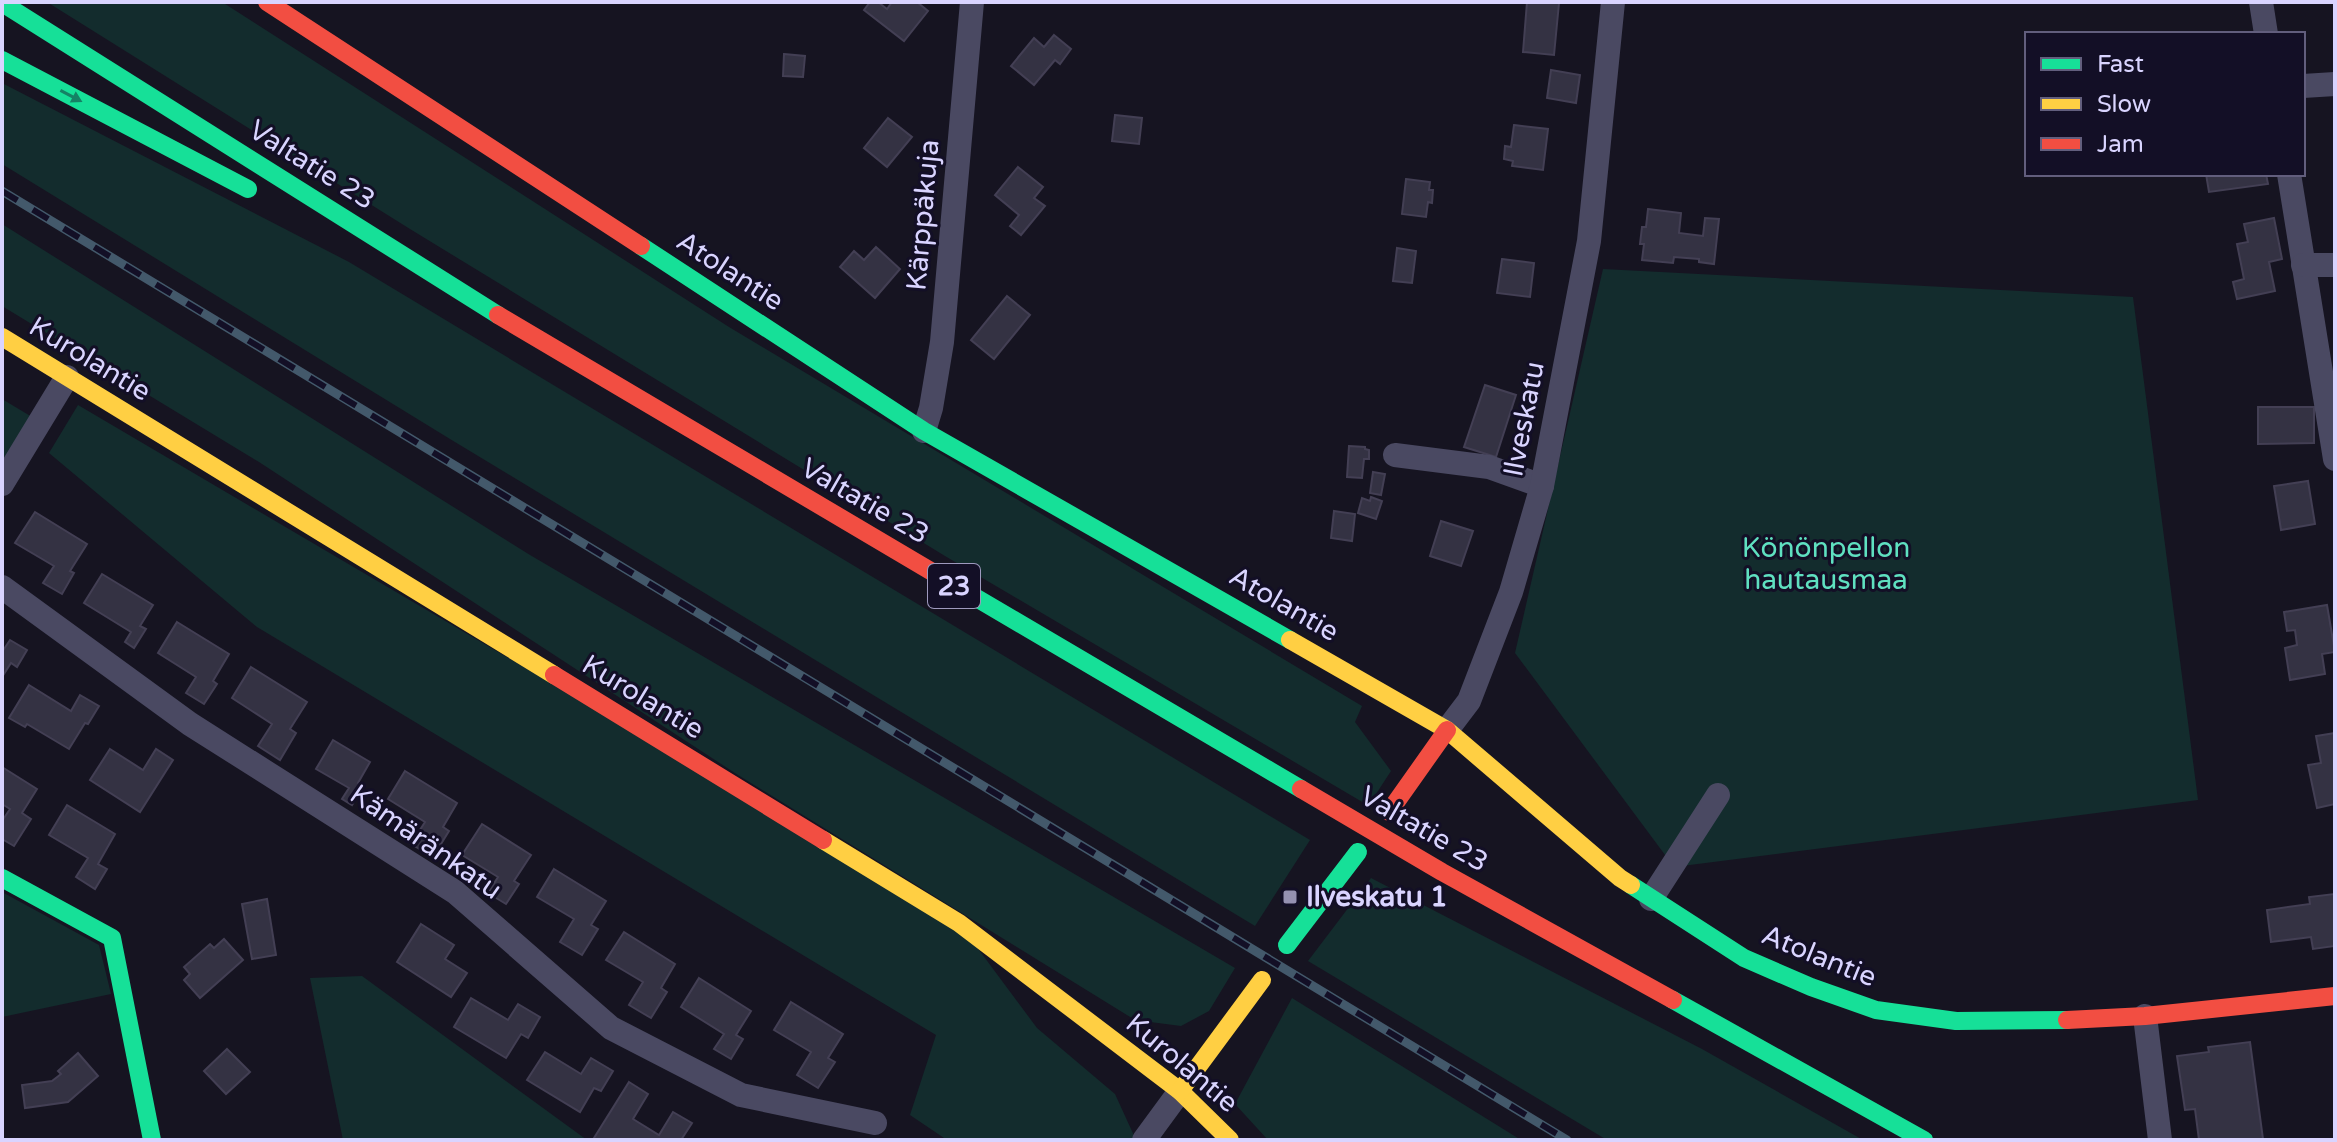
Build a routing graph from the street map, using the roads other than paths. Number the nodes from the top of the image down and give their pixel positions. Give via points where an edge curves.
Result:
1 (267, 2) edge
2 (972, 2) edge
3 (1613, 2) edge
4 (2261, 2) edge
5 (2, 3) edge
6 (2266, 32) edge
7 (2, 60) edge
8 (2335, 84) edge
9 (2305, 86) edge
10 (2289, 176) edge
11 (261, 195) dead end
12 (339, 237) dead end
13 (2303, 265) junction
14 (2335, 265) edge
15 (2, 337) edge
16 (548, 346) junction
17 (67, 377) junction
18 (924, 431) junction
19 (1395, 455) dead end
20 (2335, 458) edge
21 (2, 484) edge
22 (1542, 486) junction
23 (2, 587) edge
24 (1447, 730) junction
25 (1718, 795) dead end
26 (1389, 812) dead end
27 (1358, 852) dead end
28 (2, 878) edge
29 (1651, 899) junction
30 (1287, 945) dead end
31 (1262, 980) dead end
32 (2335, 996) edge
33 (2145, 1016) junction
34 (1180, 1091) junction
35 (875, 1123) dead end
36 (152, 1140) edge
37 (1144, 1140) edge
38 (1230, 1140) edge
39 (1924, 1140) edge
40 (2160, 1140) edge

1 - 18 main road, Atolantie
2 - 18 street, Kärppäkuja via 942,342
3 - 22 street, Ilveskatu via 1589,241
4 - 6 street
5 - 16 main road, Valtatie 23 / 23
7 -> 11 main road
8 - 9 street
10 - 13 street
12 - 16 main road
13 - 14 street
13 - 20 street
15 - 17 main road, Kurolantie
16 - 39 main road, Valtatie 23 / 23 via 1442,872
17 - 21 street
17 - 34 main road, Kurolantie via 959,923
18 - 24 main road, Atolantie
19 - 22 street via 1489,467
22 - 24 street, Ilveskatu via 1496,633 1469,701
23 - 35 street, Kämäränkatu via 190,724 455,892 611,1028 741,1095
24 - 26 main road, Ilveskatu
24 - 29 main road, Atolantie
25 - 29 street
27 - 30 main road
28 - 36 main road via 112,938
29 - 33 main road, Atolantie via 1744,958 1876,1010 1956,1021
31 - 34 main road
32 - 33 main road, Atolantie
33 - 40 street
34 - 37 street
34 - 38 main road, Kurolantie

